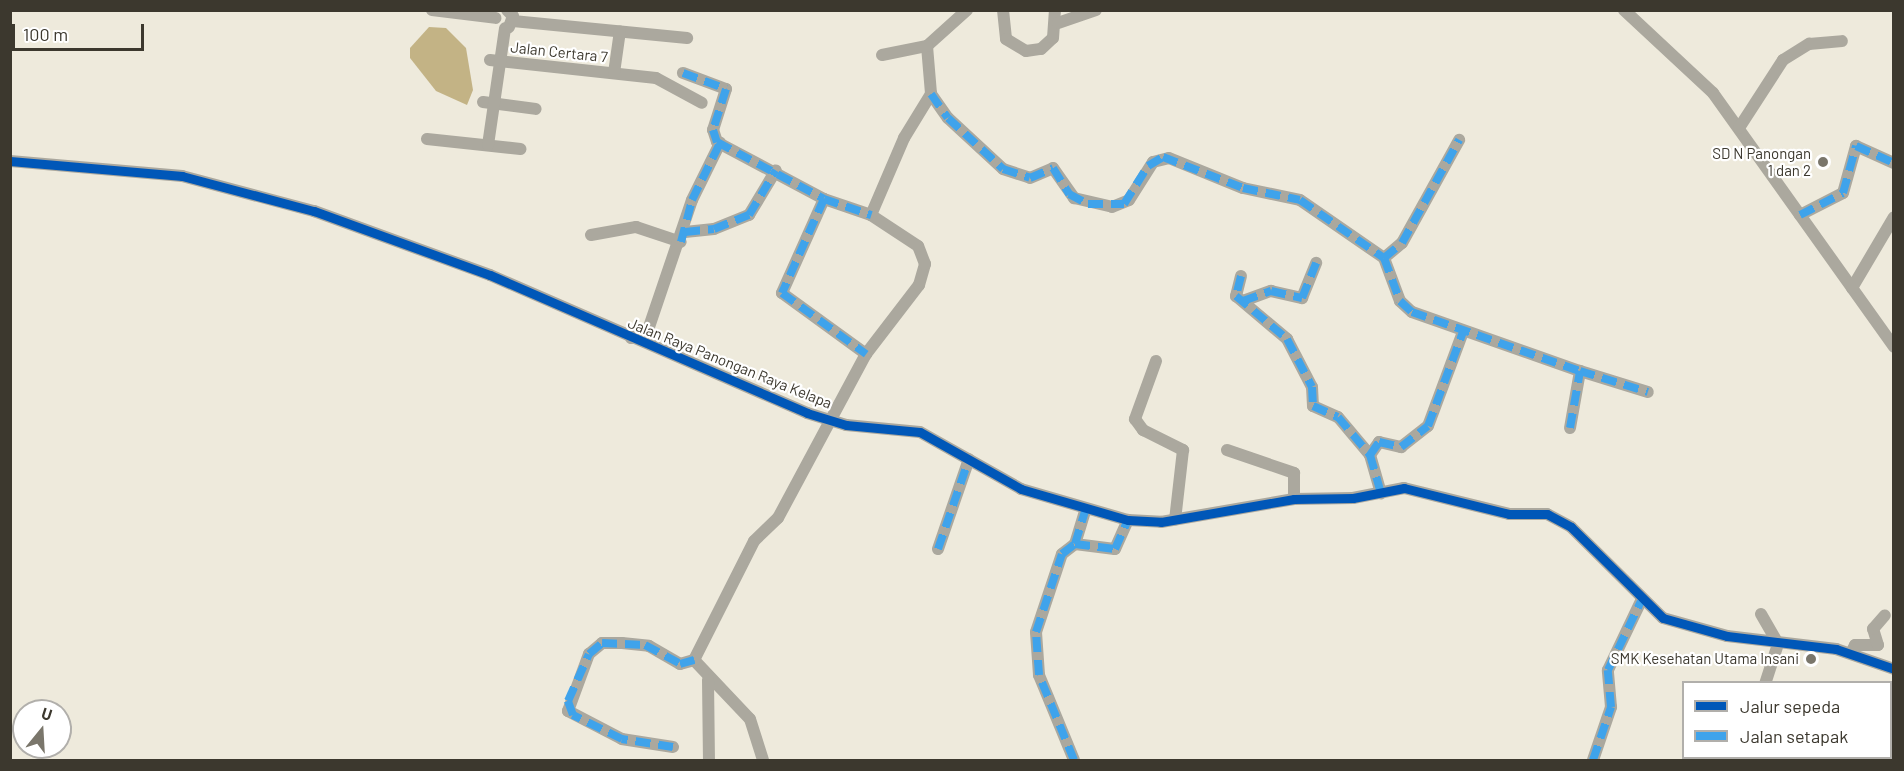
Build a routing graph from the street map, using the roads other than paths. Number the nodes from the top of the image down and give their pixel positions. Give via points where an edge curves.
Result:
1 (432, 10) edge
2 (968, 10) edge
3 (1096, 10) edge
4 (1624, 10) edge
5 (999, 13) edge
6 (505, 15) edge
7 (1057, 17) edge
8 (620, 32) junction
9 (687, 38) dead end
10 (1842, 42) dead end
11 (927, 46) junction
12 (882, 55) dead end
13 (495, 60) junction
14 (614, 73) junction
15 (683, 73) dead end
16 (931, 94) junction
17 (489, 103) junction
18 (702, 103) dead end
19 (536, 109) dead end
20 (1739, 128) junction
21 (427, 138) dead end
22 (1459, 140) dead end
23 (720, 143) junction
24 (488, 145) junction
25 (520, 149) dead end
26 (10, 161) edge
27 (1893, 163) edge
28 (776, 170) junction
29 (824, 199) junction
30 (871, 215) junction
31 (1800, 215) junction
32 (1893, 217) edge
33 (591, 235) dead end
34 (682, 237) junction
35 (1384, 258) junction
36 (1316, 263) dead end
37 (1241, 276) dead end
38 (1852, 288) junction
39 (1243, 301) junction
40 (1463, 332) junction
41 (631, 338) junction
42 (1893, 344) edge
43 (866, 354) junction
44 (1156, 361) dead end
45 (1580, 371) junction
46 (1648, 392) dead end
47 (830, 421) junction
48 (1570, 428) dead end
49 (1227, 450) dead end
50 (1370, 455) junction
51 (969, 459) junction
52 (1381, 493) junction
53 (1294, 499) junction
54 (1086, 509) junction
55 (1128, 520) junction
56 (1175, 520) junction
57 (1075, 544) junction
58 (938, 549) dead end
59 (1641, 601) junction
60 (1761, 614) dead end
61 (1885, 615) dead end
62 (1778, 644) junction
63 (1851, 653) junction
64 (694, 660) junction
65 (1893, 669) edge
66 (708, 680) junction
67 (1766, 681) edge
68 (673, 747) dead end
69 (709, 760) edge
70 (763, 760) edge
71 (1074, 760) edge
72 (1593, 760) edge

1 - 6 street
2 - 11 street
3 - 7 street
4 - 20 street via 1687,63
5 - 7 street via 1006,39 1026,51 1048,44
6 - 8 street
6 - 13 street
8 - 9 street
8 - 14 street
10 - 20 street via 1809,44 1783,60
11 - 12 street
11 - 16 street
13 - 14 street, Jalan Certara 7
13 - 17 street
14 - 18 street, Jalan Certara 7 via 656,78
15 - 23 street via 726,89 712,133
16 - 30 street via 904,138
16 - 35 street via 948,118 1003,169 1030,178 1053,168 1069,194 1088,204 1124,204 1153,162 1169,158 1243,188 1312,205
17 - 19 street
17 - 24 street
20 - 31 street
21 - 24 street
22 - 35 street via 1402,243
23 - 28 street
23 - 34 street via 692,200
24 - 25 street
26 - 41 street, Jalan Raya Panongan Raya Kelapa via 217,183 439,255
27 - 31 street via 1856,146 1843,193
28 - 29 street
28 - 34 street via 749,215
29 - 30 street
29 - 43 street via 782,293
30 - 43 street via 918,246 925,264 919,285
31 - 38 street
32 - 38 street
33 - 34 street via 636,227
34 - 41 street via 648,330
35 - 40 street via 1404,306
36 - 39 street via 1302,298 1271,291
37 - 39 street via 1235,294
38 - 42 street
39 - 50 street via 1287,339 1312,387 1315,408 1338,417
40 - 45 street
40 - 50 street via 1428,426 1401,447 1379,442
41 - 47 street, Jalan Raya Panongan Raya Kelapa
43 - 47 street
44 - 56 street via 1135,419 1143,430 1184,450
45 - 46 street
45 - 48 street
47 - 51 street, Jalan Raya Panongan Raya Kelapa via 908,428
47 - 64 street via 778,518 754,541
49 - 53 street via 1294,474
50 - 52 street
51 - 54 street, Jalan Raya Panongan Raya Kelapa via 1021,489
51 - 58 street
52 - 53 street, Jalan Raya Panongan Raya Kelapa
52 - 59 street, Jalan Raya Panongan Raya Kelapa via 1417,488 1509,514 1560,519
53 - 56 street, Jalan Raya Panongan Raya Kelapa
54 - 55 street, Jalan Raya Panongan Raya Kelapa
54 - 57 street
55 - 56 street, Jalan Raya Panongan Raya Kelapa
55 - 57 street via 1115,549
57 - 71 street via 1062,554 1035,650 1039,675
59 - 62 street, Jalan Raya Panongan Raya Kelapa via 1680,625
59 - 72 street via 1606,674 1611,706
60 - 62 street
61 - 63 street via 1873,629 1878,645 1855,645
62 - 63 street, Jalan Raya Panongan Raya Kelapa
62 - 67 street
63 - 65 street, Jalan Raya Panongan Raya Kelapa
64 - 66 street
64 - 68 street via 681,665 645,645 602,643 589,654 568,701 573,715 622,739
66 - 69 street
66 - 70 street via 750,719

